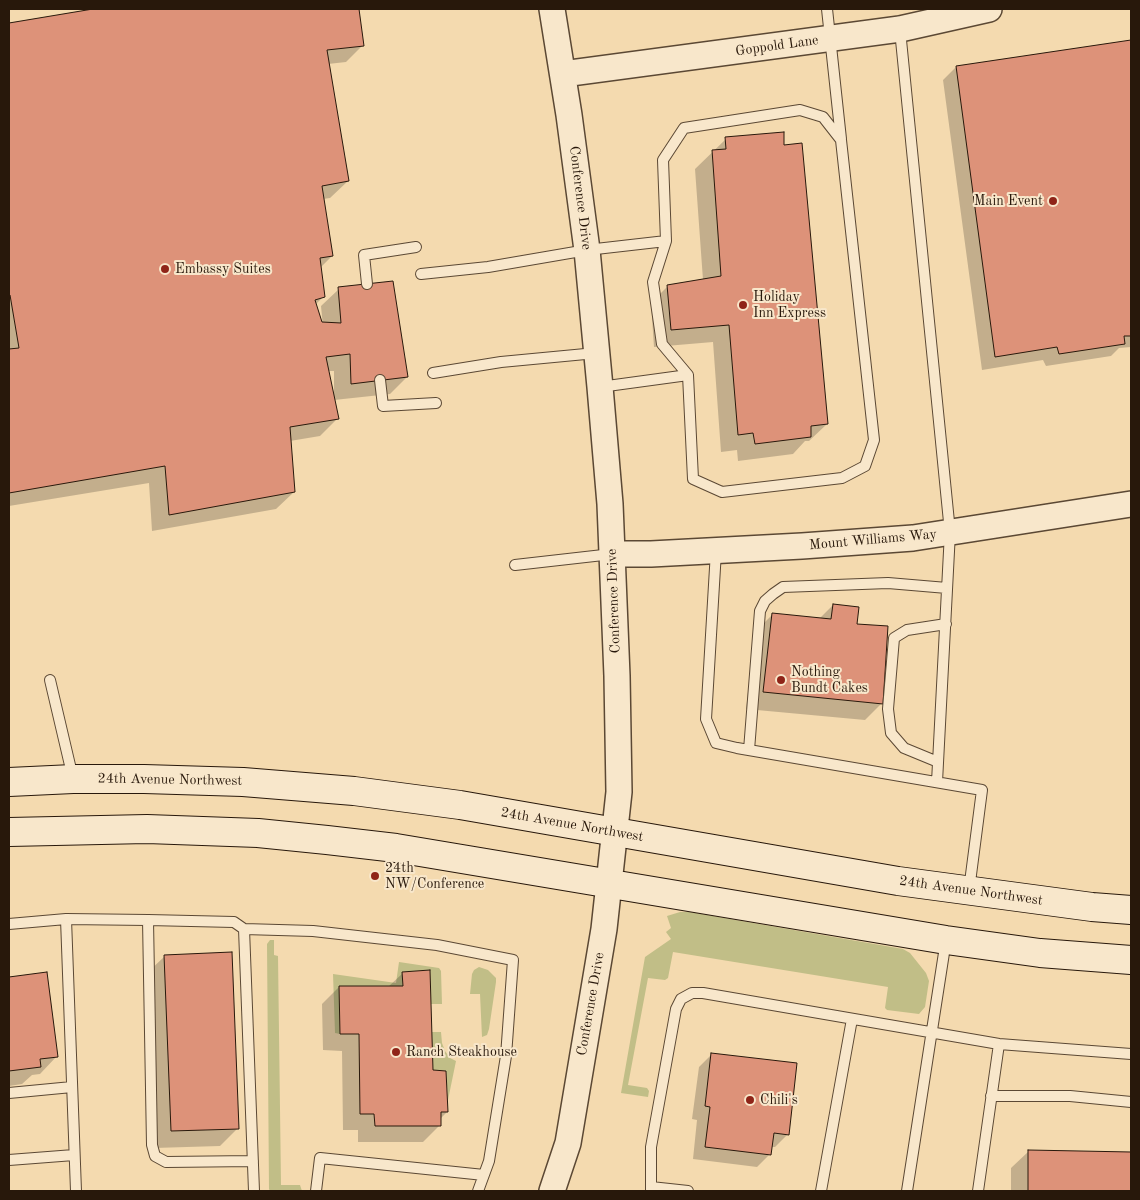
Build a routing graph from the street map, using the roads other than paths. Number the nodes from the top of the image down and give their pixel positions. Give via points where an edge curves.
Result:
1 (552, 9) edge
2 (827, 9) edge
3 (989, 9) edge
4 (900, 29) junction
5 (831, 38) junction
6 (563, 74) junction
7 (841, 140) junction
8 (666, 242) junction
9 (416, 247) dead end
10 (586, 250) junction
11 (421, 274) dead end
12 (367, 284) dead end
13 (597, 353) junction
14 (433, 373) dead end
15 (688, 375) junction
16 (380, 380) dead end
17 (600, 386) junction
18 (436, 403) dead end
19 (1131, 504) edge
20 (950, 532) junction
21 (716, 551) junction
22 (612, 554) junction
23 (515, 565) dead end
24 (947, 588) junction
25 (946, 624) junction
26 (50, 680) dead end
27 (749, 750) junction
28 (938, 762) junction
29 (73, 779) junction
30 (9, 782) edge
31 (937, 782) junction
32 (9, 832) edge
33 (615, 832) junction
34 (609, 883) junction
35 (969, 891) junction
36 (1131, 910) edge
37 (66, 919) junction
38 (148, 920) junction
39 (9, 924) edge
40 (244, 929) junction
41 (946, 940) junction
42 (1131, 960) edge
43 (852, 1019) junction
44 (932, 1034) junction
45 (999, 1044) junction
46 (1131, 1054) edge
47 (72, 1087) junction
48 (9, 1094) edge
49 (991, 1096) junction
50 (1131, 1102) edge
51 (74, 1156) junction
52 (9, 1160) edge
53 (254, 1161) junction
54 (484, 1175) junction
55 (651, 1189) edge
56 (76, 1191) edge
57 (254, 1191) edge
58 (316, 1191) edge
59 (478, 1191) edge
60 (552, 1191) edge
61 (688, 1191) edge
62 (821, 1191) edge
63 (907, 1191) edge
64 (978, 1191) edge

1 - 6 street, Conference Drive
2 - 5 lane
3 - 4 street, Goppold Lane
4 - 5 street, Goppold Lane
4 - 20 lane
5 - 6 street, Goppold Lane
5 - 7 lane
6 - 10 street, Conference Drive
7 - 8 lane via 823,117 800,110 684,128 663,160
7 - 15 lane via 874,440 865,466 842,478 722,492 693,479
8 - 10 lane
8 - 15 lane via 653,282 662,344
9 - 12 lane via 364,256
10 - 11 lane via 488,267
10 - 13 street, Conference Drive
13 - 14 lane via 501,362
13 - 17 street, Conference Drive
15 - 17 lane
16 - 18 lane via 383,406
17 - 22 street, Conference Drive
19 - 20 street, Mount Williams Way
20 - 21 street, Mount Williams Way via 914,538
20 - 24 lane
21 - 22 street, Mount Williams Way
21 - 27 lane via 706,719 716,743
22 - 23 lane
22 - 33 street, Conference Drive via 619,792
24 - 25 lane
24 - 27 lane via 878,583 783,586 773,594 760,611
25 - 28 lane
25 - 28 lane via 907,630 894,638 888,709 891,733 904,748
26 - 29 lane
27 - 31 lane
28 - 31 lane
29 - 30 main road, 24th Avenue Northwest
29 - 33 main road, 24th Avenue Northwest via 243,782 354,791 460,805
31 - 35 lane via 982,790
32 - 34 main road via 147,829 258,833 396,848
33 - 34 street, Conference Drive
33 - 35 main road, 24th Avenue Northwest
34 - 41 main road
34 - 60 street, Conference Drive via 568,1142
35 - 36 main road, 24th Avenue Northwest
37 - 38 lane
37 - 39 lane
37 - 47 lane
38 - 40 lane via 234,922
38 - 53 lane via 152,1145 155,1156 166,1162
40 - 53 lane
40 - 54 lane via 313,931 437,946 513,960 506,1056 490,1161
41 - 42 main road
41 - 44 lane
43 - 44 lane
43 - 55 lane via 703,993 692,993 681,999 676,1009 651,1147
43 - 62 lane
44 - 45 lane
44 - 63 lane
45 - 46 lane
45 - 49 lane
47 - 48 lane
47 - 51 lane
49 - 50 lane via 1070,1096
49 - 64 lane
51 - 52 lane
51 - 56 lane
53 - 57 lane
54 - 58 lane via 320,1158
54 - 59 lane
55 - 61 lane

